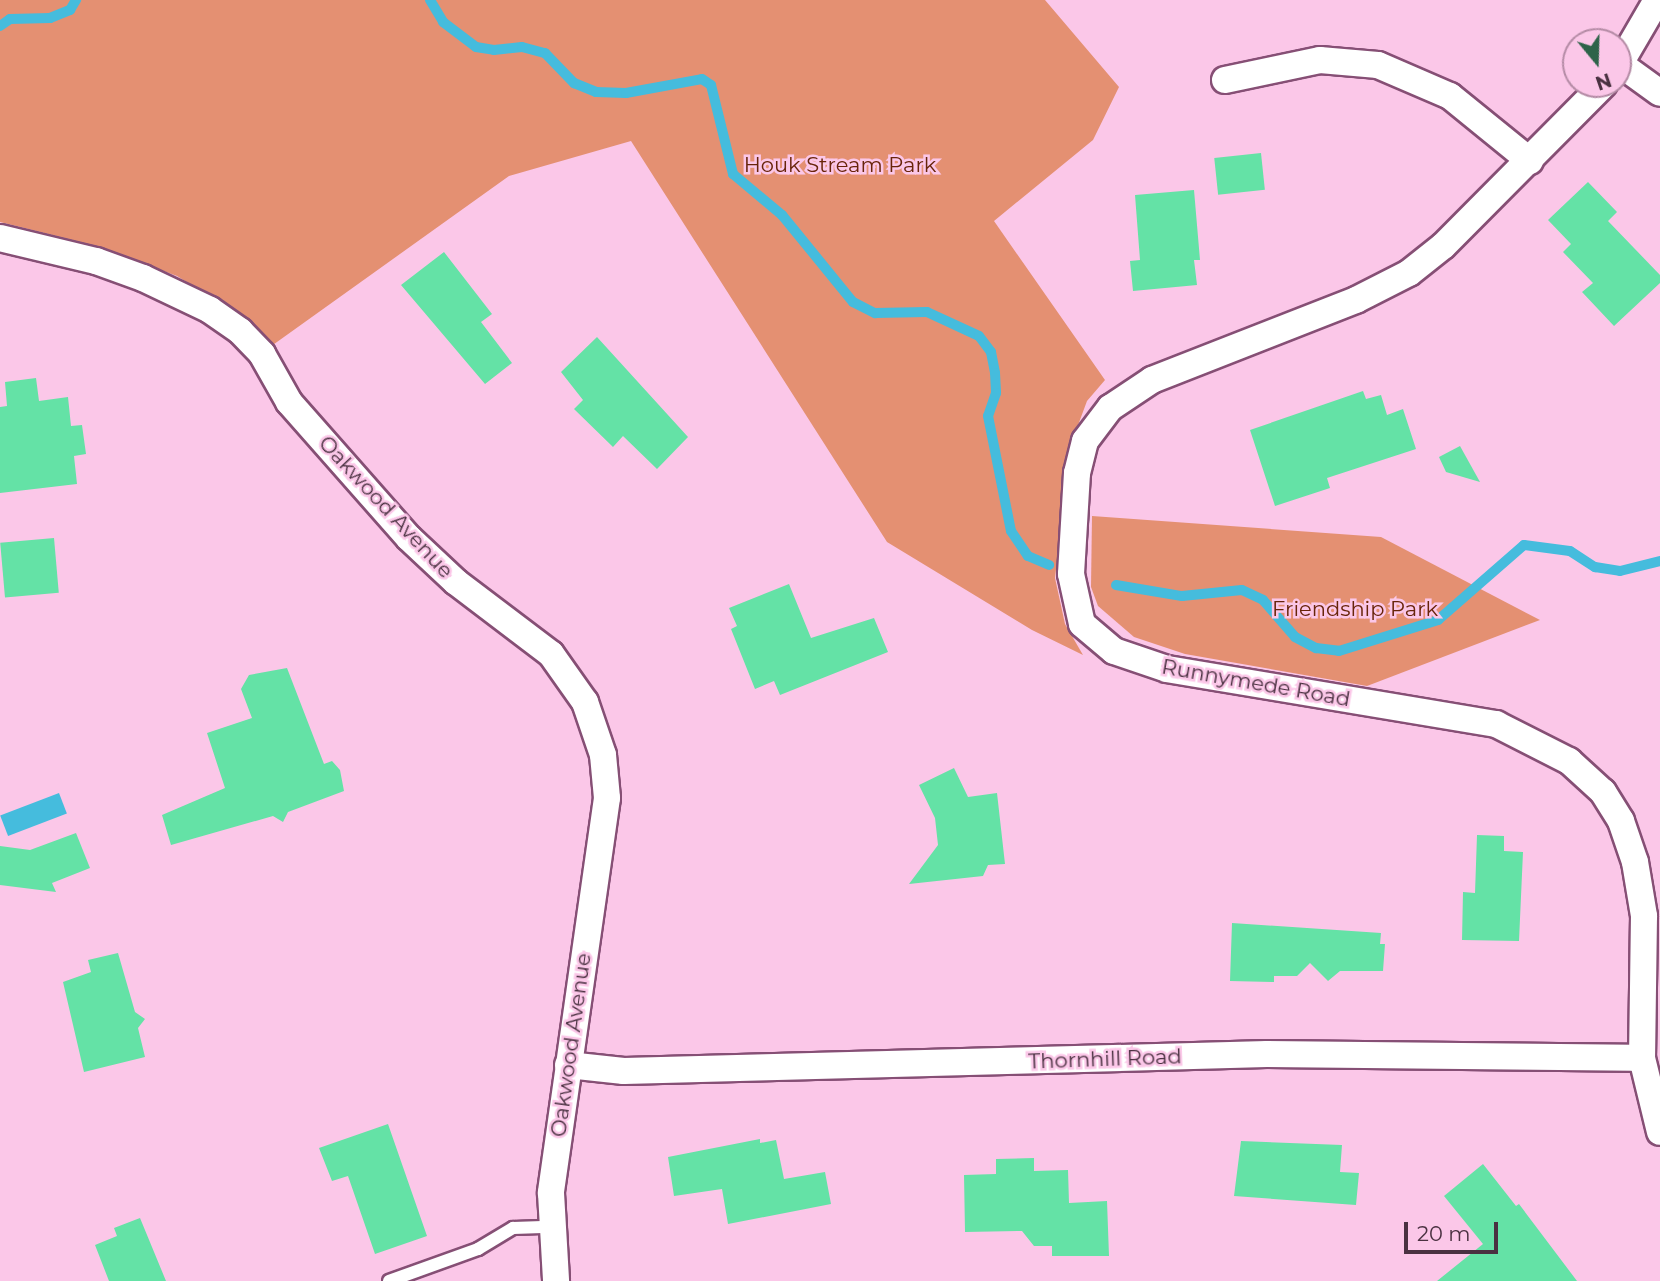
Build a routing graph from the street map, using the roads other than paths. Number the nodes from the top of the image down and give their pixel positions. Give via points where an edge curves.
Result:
1 (1657, 0) edge
2 (1632, 41) edge
3 (1224, 80) dead end
4 (1632, 80) edge
5 (1660, 93) edge
6 (1589, 98) edge
7 (1530, 161) junction
8 (0, 239) edge
9 (1642, 1058) junction
10 (568, 1065) junction
11 (1660, 1132) edge
12 (550, 1227) junction
13 (389, 1281) edge
14 (556, 1281) edge

1 - 2 street, Runnymede Road
3 - 7 street via 1320,60 1378,65 1450,96
4 - 5 street
6 - 7 street, Runnymede Road
7 - 9 street, Runnymede Road via 1409,273 1356,300 1152,380 1110,408 1086,441 1077,473 1074,596 1082,624 1096,639 1157,666 1271,689 1474,719 1534,740 1569,761 1603,792 1621,821 1635,862 1644,916
8 - 10 street, Oakwood Avenue via 96,261 143,278 210,310 240,331 262,354 289,402 408,538 456,582 551,654 567,673 585,702 607,776
9 - 10 street, Thornhill Road via 1254,1055 624,1071
9 - 11 street, Runnymede Road
10 - 12 street, Oakwood Avenue
12 - 13 lane via 513,1228 478,1249
12 - 14 street, Oakwood Avenue

